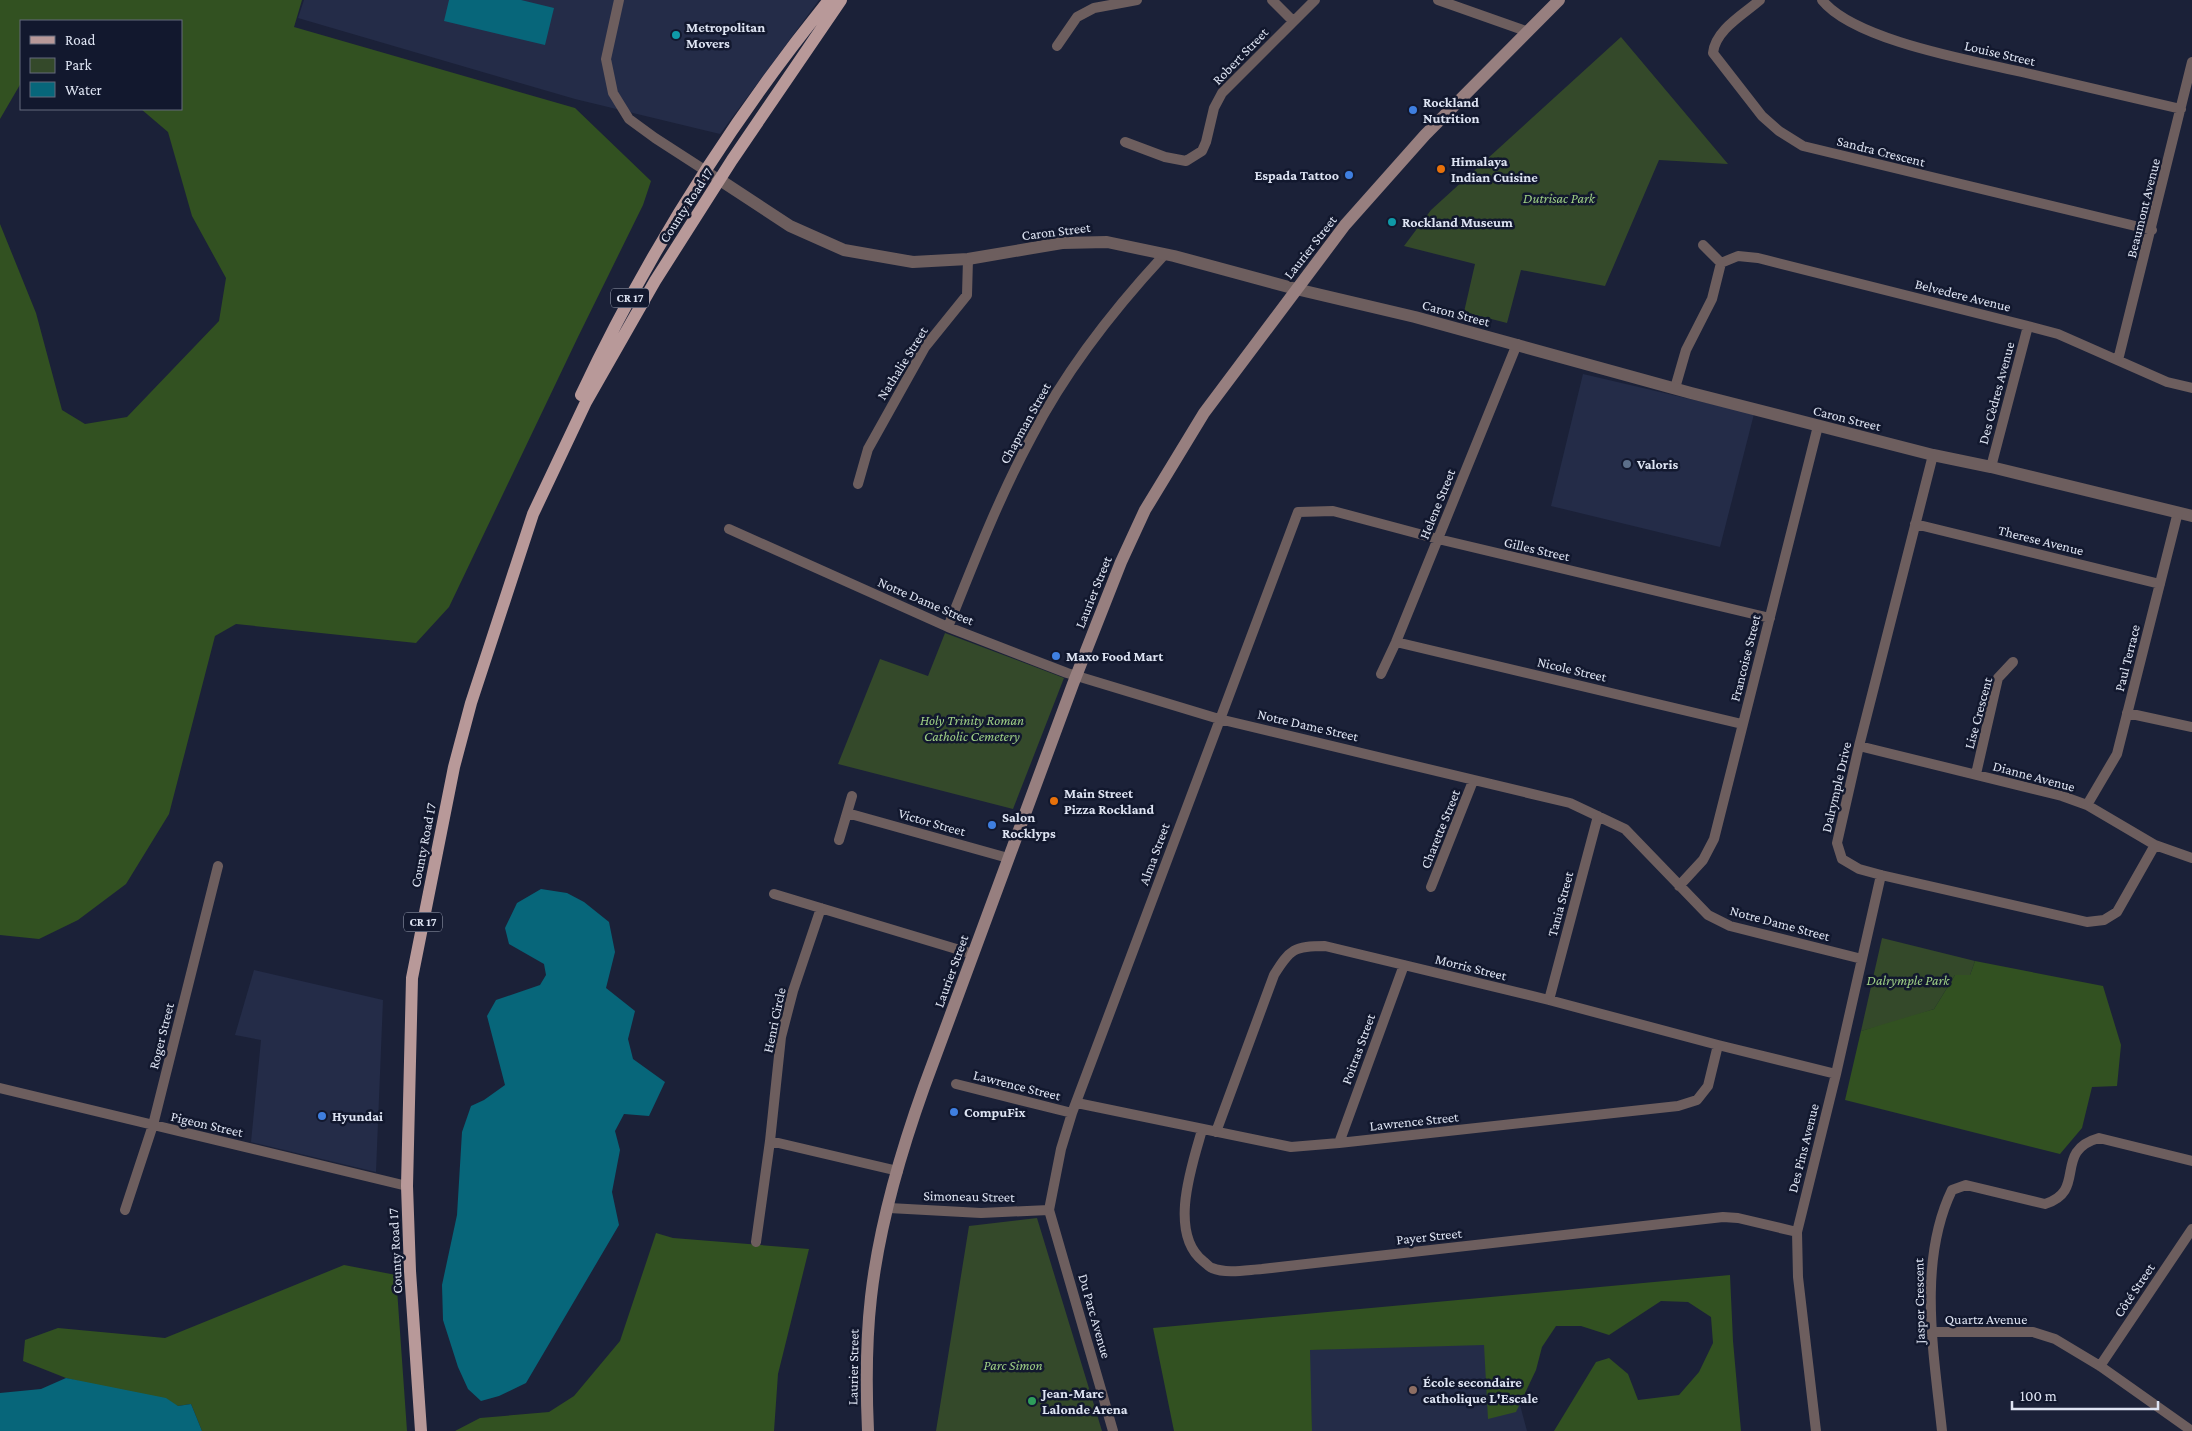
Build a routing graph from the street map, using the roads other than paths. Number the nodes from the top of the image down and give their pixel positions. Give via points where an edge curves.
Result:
1 (619, 0) edge
2 (829, 0) edge
3 (840, 0) edge
4 (1137, 0) edge
5 (1272, 0) edge
6 (1315, 0) edge
7 (1438, 0) edge
8 (1559, 0) edge
9 (1760, 0) edge
10 (1822, 0) edge
11 (1293, 21) junction
12 (1526, 31) junction
13 (1057, 46) dead end
14 (2192, 62) edge
15 (2181, 109) junction
16 (1125, 142) dead end
17 (706, 171) junction
18 (720, 180) junction
19 (2152, 230) junction
20 (1703, 245) dead end
21 (1164, 255) junction
22 (968, 259) junction
23 (1721, 263) junction
24 (1296, 289) junction
25 (2028, 326) junction
26 (1517, 344) junction
27 (2118, 360) junction
28 (1675, 388) junction
29 (2192, 388) edge
30 (1818, 426) junction
31 (570, 434) junction
32 (1933, 455) junction
33 (1991, 467) junction
34 (858, 484) dead end
35 (1298, 512) joint
36 (2178, 512) junction
37 (2192, 516) edge
38 (1915, 524) junction
39 (729, 530) dead end
40 (1438, 539) junction
41 (2160, 584) junction
42 (1770, 618) junction
43 (948, 627) junction
44 (1396, 642) junction
45 (2013, 662) dead end
46 (1381, 674) dead end
47 (1077, 675) junction
48 (2127, 714) junction
49 (1219, 719) junction
50 (1742, 724) junction
51 (2192, 727) edge
52 (1859, 746) junction
53 (1976, 774) junction
54 (1473, 781) junction
55 (852, 796) dead end
56 (2087, 805) junction
57 (848, 813) junction
58 (1598, 816) junction
59 (839, 840) dead end
60 (2155, 845) junction
61 (1008, 858) junction
62 (2192, 858) edge
63 (218, 866) dead end
64 (1881, 875) junction
65 (1679, 886) junction
66 (1431, 888) dead end
67 (774, 894) dead end
68 (821, 908) junction
69 (973, 954) junction
70 (1862, 958) junction
71 (1404, 965) junction
72 (1548, 1000) junction
73 (1718, 1045) junction
74 (1836, 1074) junction
75 (956, 1084) dead end
76 (0, 1088) edge
77 (1077, 1103) junction
78 (1072, 1113) junction
79 (153, 1125) junction
80 (1202, 1130) junction
81 (1216, 1132) junction
82 (770, 1141) junction
83 (1339, 1143) junction
84 (2192, 1161) edge
85 (898, 1171) junction
86 (407, 1186) junction
87 (889, 1208) junction
88 (125, 1210) dead end
89 (1049, 1210) junction
90 (2192, 1230) edge
91 (1797, 1232) junction
92 (756, 1242) dead end
93 (1932, 1332) junction
94 (2100, 1366) junction
95 (421, 1431) edge
96 (868, 1431) edge
97 (1113, 1431) edge
98 (1816, 1431) edge
99 (1942, 1431) edge
100 (2192, 1431) edge

1 - 17 street via 606,59 613,93 629,119
2 - 17 main road, County Road 17 / CR 17 via 773,72
3 - 18 main road, County Road 17 / CR 17
4 - 13 street via 1094,8 1077,17
5 - 11 street
6 - 11 street, Robert Street
7 - 12 street
8 - 12 main road, Laurier Street
9 - 19 street, Sandra Crescent via 1720,35 1713,53 1762,116 1802,146
10 - 15 street, Louise Street via 1847,20 1874,33 1931,51
11 - 16 street, Robert Street via 1222,93 1214,108 1202,151 1186,161
12 - 24 main road, Laurier Street via 1425,135 1360,208
14 - 15 street, Beaumont Avenue
15 - 19 street, Beaumont Avenue
17 - 18 street
17 - 31 main road, County Road 17 / CR 17 via 657,248 605,345 579,400
18 - 22 street, Caron Street via 790,226 844,250 913,262
18 - 31 main road, County Road 17 / CR 17 via 655,281
19 - 27 street, Beaumont Avenue
20 - 23 street
21 - 22 street, Caron Street via 1090,241
21 - 24 street, Caron Street
21 - 43 street, Chapman Street via 1071,371 1032,435 991,520
22 - 34 street, Nathalie Street via 967,295 925,347 868,449
23 - 25 street, Belvedere Avenue via 1738,256 1758,258
23 - 28 street via 1712,299 1686,350
24 - 26 street, Caron Street
24 - 47 main road, Laurier Street via 1204,413 1145,510
25 - 27 street, Belvedere Avenue via 2058,334
25 - 33 street, Des Cèdres Avenue
26 - 28 street, Caron Street
26 - 40 street, Helene Street
27 - 29 street, Belvedere Avenue via 2167,382
28 - 30 street, Caron Street
30 - 32 street, Caron Street
30 - 42 street, Francoise Street
31 - 86 main road, County Road 17 / CR 17 via 530,523 490,640 454,767 412,978
32 - 33 street, Caron Street
32 - 38 street, Dalrymple Drive
33 - 36 street, Caron Street
35 - 40 street, Gilles Street via 1334,511
35 - 49 street, Alma Street
36 - 37 street, Caron Street
36 - 41 street, Paul Terrace
38 - 41 street, Therese Avenue
38 - 52 street, Dalrymple Drive
39 - 43 street, Notre Dame Street
40 - 42 street, Gilles Street
40 - 44 street, Helene Street
41 - 48 street, Paul Terrace
42 - 50 street, Francoise Street
43 - 47 street, Notre Dame Street
44 - 46 street, Helene Street
44 - 50 street, Nicole Street
45 - 53 street, Lise Crescent via 1998,678
47 - 49 street, Notre Dame Street
47 - 61 main road, Laurier Street
48 - 51 street
48 - 56 street, Paul Terrace via 2117,754
49 - 54 street, Notre Dame Street
49 - 77 street, Alma Street
50 - 65 street, Francoise Street via 1714,839 1703,860
52 - 53 street, Dianne Avenue
52 - 64 street, Dalrymple Drive via 1837,843 1842,859 1859,869
53 - 56 street, Dianne Avenue
54 - 58 street, Notre Dame Street via 1570,803
54 - 66 street, Charette Street
55 - 57 street
56 - 60 street, Dianne Avenue
57 - 59 street
57 - 61 street, Victor Street
58 - 65 street, Notre Dame Street via 1625,829
58 - 72 street, Tania Street
60 - 62 street, Dianne Avenue
60 - 64 street, Dalrymple Drive via 2118,912 2104,920 2087,922
61 - 69 main road, Laurier Street
63 - 79 street, Roger Street
64 - 70 street, Des Pins Avenue
65 - 70 street, Notre Dame Street via 1708,915 1730,926
67 - 68 street
68 - 69 street
68 - 82 street, Henri Circle via 781,1036
69 - 85 main road, Laurier Street via 918,1103
70 - 74 street, Des Pins Avenue
71 - 72 street, Morris Street
71 - 81 street, Morris Street via 1325,946 1302,946 1285,956 1274,975
71 - 83 street, Poitras Street
72 - 73 street, Morris Street
73 - 74 street, Morris Street
73 - 83 street, Lawrence Street via 1708,1086 1697,1100 1678,1106
74 - 91 street, Des Pins Avenue
75 - 78 street, Lawrence Street
76 - 79 street, Pigeon Street
77 - 78 street, Alma Street
77 - 80 street, Lawrence Street
78 - 89 street, Alma Street
79 - 86 street, Pigeon Street
79 - 88 street, Roger Street
80 - 81 street, Lawrence Street
80 - 91 street, Payer Street via 1191,1168 1184,1212 1186,1234 1195,1255 1211,1268 1234,1271 1262,1269 1722,1217
81 - 83 street, Lawrence Street via 1291,1147
82 - 85 street
82 - 92 street, Henri Circle
84 - 93 street, Jasper Crescent via 2099,1138 2079,1147 2065,1192 2057,1200 2045,1204 1966,1185 1952,1190 1944,1206 1932,1253
85 - 87 main road, Laurier Street
86 - 95 main road, County Road 17 / CR 17
87 - 89 street, Simoneau Street via 981,1213
87 - 96 main road, Laurier Street via 871,1300
89 - 97 street, Du Parc Avenue
90 - 94 street, Côté Street
91 - 98 street, Des Pins Avenue via 1798,1277
93 - 94 street, Quartz Avenue via 2033,1332 2055,1340
93 - 99 street, Jasper Crescent
94 - 100 street, Quartz Avenue

